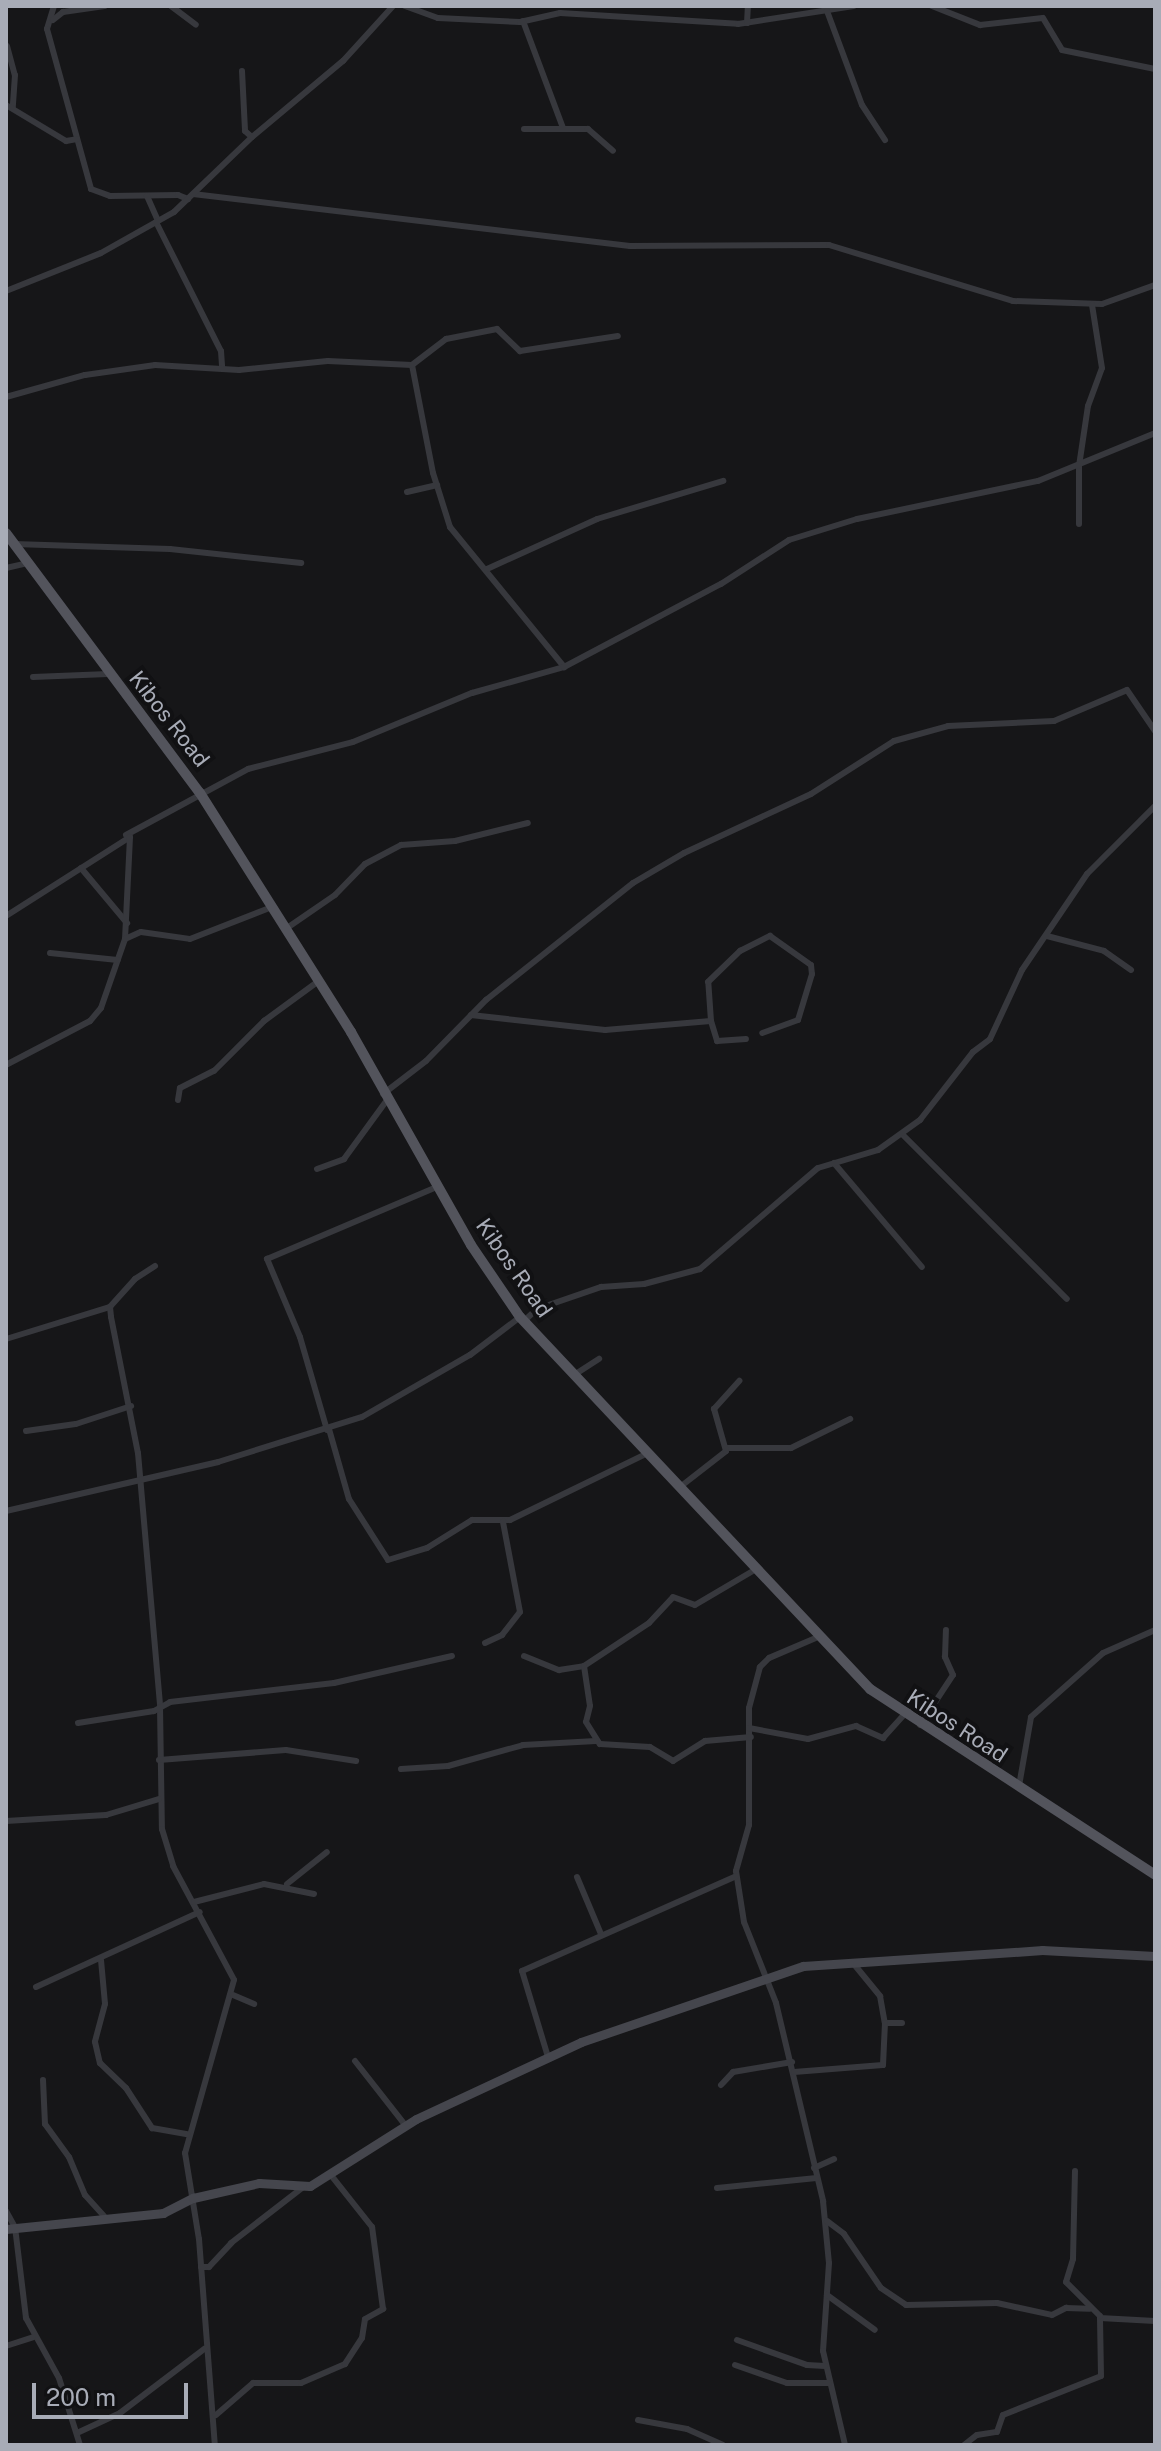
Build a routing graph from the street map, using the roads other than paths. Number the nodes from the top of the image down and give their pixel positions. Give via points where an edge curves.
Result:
1 (54, 6) edge
2 (105, 6) edge
3 (171, 6) edge
4 (393, 6) edge
5 (405, 6) edge
6 (748, 6) edge
7 (854, 6) edge
8 (932, 6) edge
9 (827, 11) junction
10 (523, 21) junction
11 (50, 22) junction
12 (747, 23) junction
13 (196, 25) dead end
14 (7, 46) edge
15 (1155, 69) edge
16 (242, 71) dead end
17 (10, 106) edge
18 (563, 128) junction
19 (524, 129) dead end
20 (252, 137) junction
21 (77, 139) junction
22 (885, 140) dead end
23 (613, 151) dead end
24 (147, 196) junction
25 (190, 197) junction
26 (157, 221) junction
27 (1155, 285) edge
28 (6, 291) edge
29 (1092, 305) junction
30 (618, 336) dead end
31 (412, 365) junction
32 (222, 367) junction
33 (6, 397) edge
34 (1155, 433) edge
35 (1079, 466) junction
36 (723, 481) dead end
37 (437, 485) junction
38 (407, 492) dead end
39 (1079, 524) dead end
40 (6, 533) edge
41 (14, 544) junction
42 (27, 563) junction
43 (301, 563) dead end
44 (6, 568) edge
45 (487, 569) junction
46 (564, 667) junction
47 (108, 674) junction
48 (33, 677) dead end
49 (1155, 731) edge
50 (200, 793) junction
51 (1155, 806) edge
52 (528, 823) dead end
53 (126, 835) junction
54 (81, 868) junction
55 (273, 907) junction
56 (6, 916) edge
57 (127, 923) junction
58 (287, 928) junction
59 (1047, 936) junction
60 (125, 939) junction
61 (50, 953) dead end
62 (118, 960) junction
63 (1131, 970) dead end
64 (320, 980) junction
65 (471, 1015) junction
66 (711, 1021) junction
67 (762, 1033) dead end
68 (746, 1039) dead end
69 (6, 1065) edge
70 (385, 1097) junction
71 (178, 1100) dead end
72 (902, 1134) junction
73 (834, 1163) junction
74 (317, 1169) dead end
75 (437, 1187) junction
76 (155, 1266) dead end
77 (922, 1267) dead end
78 (1067, 1299) dead end
79 (110, 1307) junction
80 (522, 1319) junction
81 (6, 1339) edge
82 (599, 1359) dead end
83 (574, 1375) junction
84 (739, 1381) dead end
85 (131, 1406) junction
86 (850, 1419) dead end
87 (328, 1429) junction
88 (26, 1431) dead end
89 (726, 1448) junction
90 (648, 1453) junction
91 (139, 1481) junction
92 (680, 1487) junction
93 (6, 1511) edge
94 (503, 1522) junction
95 (756, 1569) junction
96 (946, 1630) dead end
97 (1155, 1630) edge
98 (818, 1637) junction
99 (485, 1643) dead end
100 (452, 1656) dead end
101 (524, 1656) dead end
102 (584, 1666) junction
103 (160, 1707) junction
104 (904, 1715) junction
105 (78, 1723) dead end
106 (920, 1725) junction
107 (749, 1728) junction
108 (751, 1737) junction
109 (596, 1741) junction
110 (159, 1760) junction
111 (356, 1761) dead end
112 (401, 1769) dead end
113 (1018, 1789) junction
114 (159, 1799) junction
115 (6, 1821) edge
116 (327, 1852) dead end
117 (1155, 1875) edge
118 (736, 1876) junction
119 (577, 1877) dead end
120 (286, 1884) junction
121 (314, 1894) dead end
122 (194, 1902) junction
123 (200, 1912) junction
124 (601, 1934) junction
125 (1155, 1956) edge
126 (101, 1960) junction
127 (851, 1960) junction
128 (766, 1975) junction
129 (36, 1987) dead end
130 (233, 1995) junction
131 (254, 2004) dead end
132 (885, 2023) junction
133 (902, 2023) dead end
134 (548, 2057) junction
135 (355, 2061) dead end
136 (792, 2062) junction
137 (794, 2072) junction
138 (43, 2080) dead end
139 (721, 2085) dead end
140 (406, 2126) junction
141 (187, 2134) junction
142 (834, 2159) dead end
143 (814, 2168) junction
144 (1075, 2171) dead end
145 (330, 2174) junction
146 (817, 2178) junction
147 (302, 2188) junction
148 (717, 2188) dead end
149 (193, 2198) junction
150 (6, 2211) edge
151 (104, 2216) junction
152 (827, 2221) junction
153 (10, 2228) edge
154 (201, 2267) junction
155 (827, 2295) junction
156 (1089, 2309) junction
157 (1100, 2318) junction
158 (1155, 2321) edge
159 (875, 2330) dead end
160 (33, 2337) junction
161 (737, 2340) dead end
162 (6, 2346) edge
163 (204, 2349) junction
164 (735, 2365) dead end
165 (825, 2366) junction
166 (829, 2383) junction
167 (216, 2415) junction
168 (638, 2420) dead end
169 (77, 2433) junction
170 (80, 2445) edge
171 (215, 2445) edge
172 (723, 2445) edge
173 (845, 2445) edge
174 (964, 2445) edge

1 - 11 street
2 - 11 street via 63,12
3 - 13 street
4 - 20 street via 343,61
5 - 10 street via 438,18
6 - 12 street
7 - 9 street
8 - 15 street via 980,25 1043,18 1053,27 1062,50
9 - 12 street
9 - 22 street via 862,105
10 - 12 street via 560,13 647,22
10 - 18 street
11 - 21 street via 49,38
14 - 17 street via 15,75
16 - 20 street via 245,131
17 - 21 street via 66,141
18 - 19 street
18 - 23 street via 593,131
20 - 25 street
21 - 24 street via 94,191
24 - 25 street
24 - 26 street
25 - 26 street
25 - 29 street via 630,246 829,245 980,294
26 - 28 street via 101,253
26 - 32 street via 221,351
27 - 29 street
29 - 35 street via 1102,368 1088,406
30 - 31 street via 520,351 497,329 446,339
31 - 32 street via 374,361
31 - 37 street
32 - 33 street via 120,369
34 - 35 street
35 - 39 street
35 - 46 street via 1004,490 857,519 789,540 721,584
36 - 45 street via 597,519
37 - 38 street
37 - 45 street via 452,531
40 - 41 main road, Kibos Road
41 - 42 main road, Kibos Road
41 - 43 street via 170,549
42 - 44 street
42 - 47 main road, Kibos Road
45 - 46 street
46 - 50 street via 472,693 353,742 267,761
47 - 48 street
47 - 50 main road, Kibos Road
49 - 65 street via 1127,690 1054,721 948,726 908,735 811,794 653,869
50 - 53 street
50 - 55 main road, Kibos Road
51 - 59 street via 1087,874
52 - 58 street via 455,841 401,845 365,864 330,899
53 - 54 street
53 - 57 street via 131,842
54 - 56 street
54 - 57 street
55 - 58 main road, Kibos Road
55 - 60 street via 190,939 141,932
57 - 60 street
58 - 64 main road, Kibos Road
59 - 63 street via 1104,951
59 - 72 street via 1022,970 1013,999 986,1043 973,1052 928,1113
60 - 62 street
61 - 62 street
62 - 69 street via 94,1018
64 - 70 main road, Kibos Road
64 - 71 street via 264,1021 214,1071 180,1088
65 - 66 street via 605,1030
65 - 70 street
66 - 67 street via 708,982 740,951 770,936 811,965 812,974 798,1020
66 - 68 street via 717,1041
70 - 74 street via 344,1159
70 - 75 main road, Kibos Road
72 - 73 street via 878,1150
72 - 78 street
73 - 77 street
73 - 80 street via 804,1178 700,1269 644,1284 601,1287
75 - 80 main road, Kibos Road
75 - 87 street via 267,1259 300,1337
76 - 79 street
79 - 81 street
79 - 85 street
80 - 83 main road, Kibos Road
80 - 87 street via 398,1399
82 - 83 street
83 - 90 main road, Kibos Road
84 - 89 street via 714,1409
85 - 88 street via 76,1424
85 - 91 street
86 - 89 street via 791,1448
87 - 91 street
87 - 94 street via 345,1490 385,1559 427,1548 472,1520
89 - 92 street
90 - 92 main road, Kibos Road
90 - 94 street
91 - 93 street
91 - 103 street
92 - 95 main road, Kibos Road
94 - 99 street via 520,1612 502,1635
95 - 98 main road, Kibos Road
95 - 102 street via 695,1605 673,1597 649,1623
96 - 106 street via 945,1657 954,1673
97 - 113 street via 1103,1653 1031,1717
98 - 104 main road, Kibos Road
98 - 107 street via 763,1662 751,1692
100 - 103 street via 334,1683
101 - 102 street via 559,1670
102 - 109 street via 590,1706 586,1722
103 - 105 street
103 - 110 street
104 - 106 main road, Kibos Road
104 - 107 street via 883,1738 856,1726 808,1739
106 - 113 main road, Kibos Road
107 - 108 street
108 - 109 street via 705,1741 673,1761 650,1747
108 - 118 street via 749,1825
109 - 112 street via 523,1745 448,1766
110 - 111 street via 286,1750
110 - 114 street
113 - 117 main road, Kibos Road
114 - 115 street via 106,1815
114 - 122 street via 173,1866
116 - 120 street
118 - 124 street
118 - 128 street via 744,1922
119 - 124 street
120 - 121 street
120 - 122 street via 249,1887
122 - 123 street
123 - 126 street via 132,1940
123 - 130 street via 233,1975
124 - 134 street via 520,1973
125 - 127 street via 1042,1950
126 - 129 street
126 - 141 street via 105,2004 95,2042 100,2063 126,2088 152,2128
127 - 128 street
127 - 132 street via 880,1996
128 - 134 street
128 - 136 street
130 - 131 street
130 - 141 street
132 - 133 street
132 - 137 street via 883,2065
134 - 140 street
135 - 140 street
136 - 137 street
136 - 139 street via 733,2072
137 - 143 street
138 - 151 street via 45,2124 69,2157 85,2195
140 - 145 street
141 - 149 street
142 - 143 street
143 - 146 street
144 - 156 street via 1073,2259 1066,2282
145 - 147 street
145 - 167 street via 372,2227 383,2309 365,2319 362,2338 345,2364 301,2383 253,2383
146 - 148 street
146 - 152 street
147 - 149 street via 259,2183
147 - 154 street via 231,2243 209,2267
149 - 151 street via 163,2213
149 - 154 street
150 - 153 street
151 - 153 street
152 - 155 street
152 - 156 street via 844,2234 881,2288 906,2305 997,2303 1052,2315 1066,2308
153 - 160 street
154 - 163 street
155 - 159 street
155 - 165 street
156 - 157 street
157 - 158 street
157 - 174 street via 1100,2378 1003,2415 997,2432 977,2435
160 - 162 street
160 - 169 street via 51,2360
161 - 165 street via 807,2365
163 - 167 street
163 - 169 street via 120,2413
164 - 166 street via 787,2383
165 - 166 street
166 - 173 street
167 - 171 street
168 - 172 street via 687,2429
169 - 170 street

